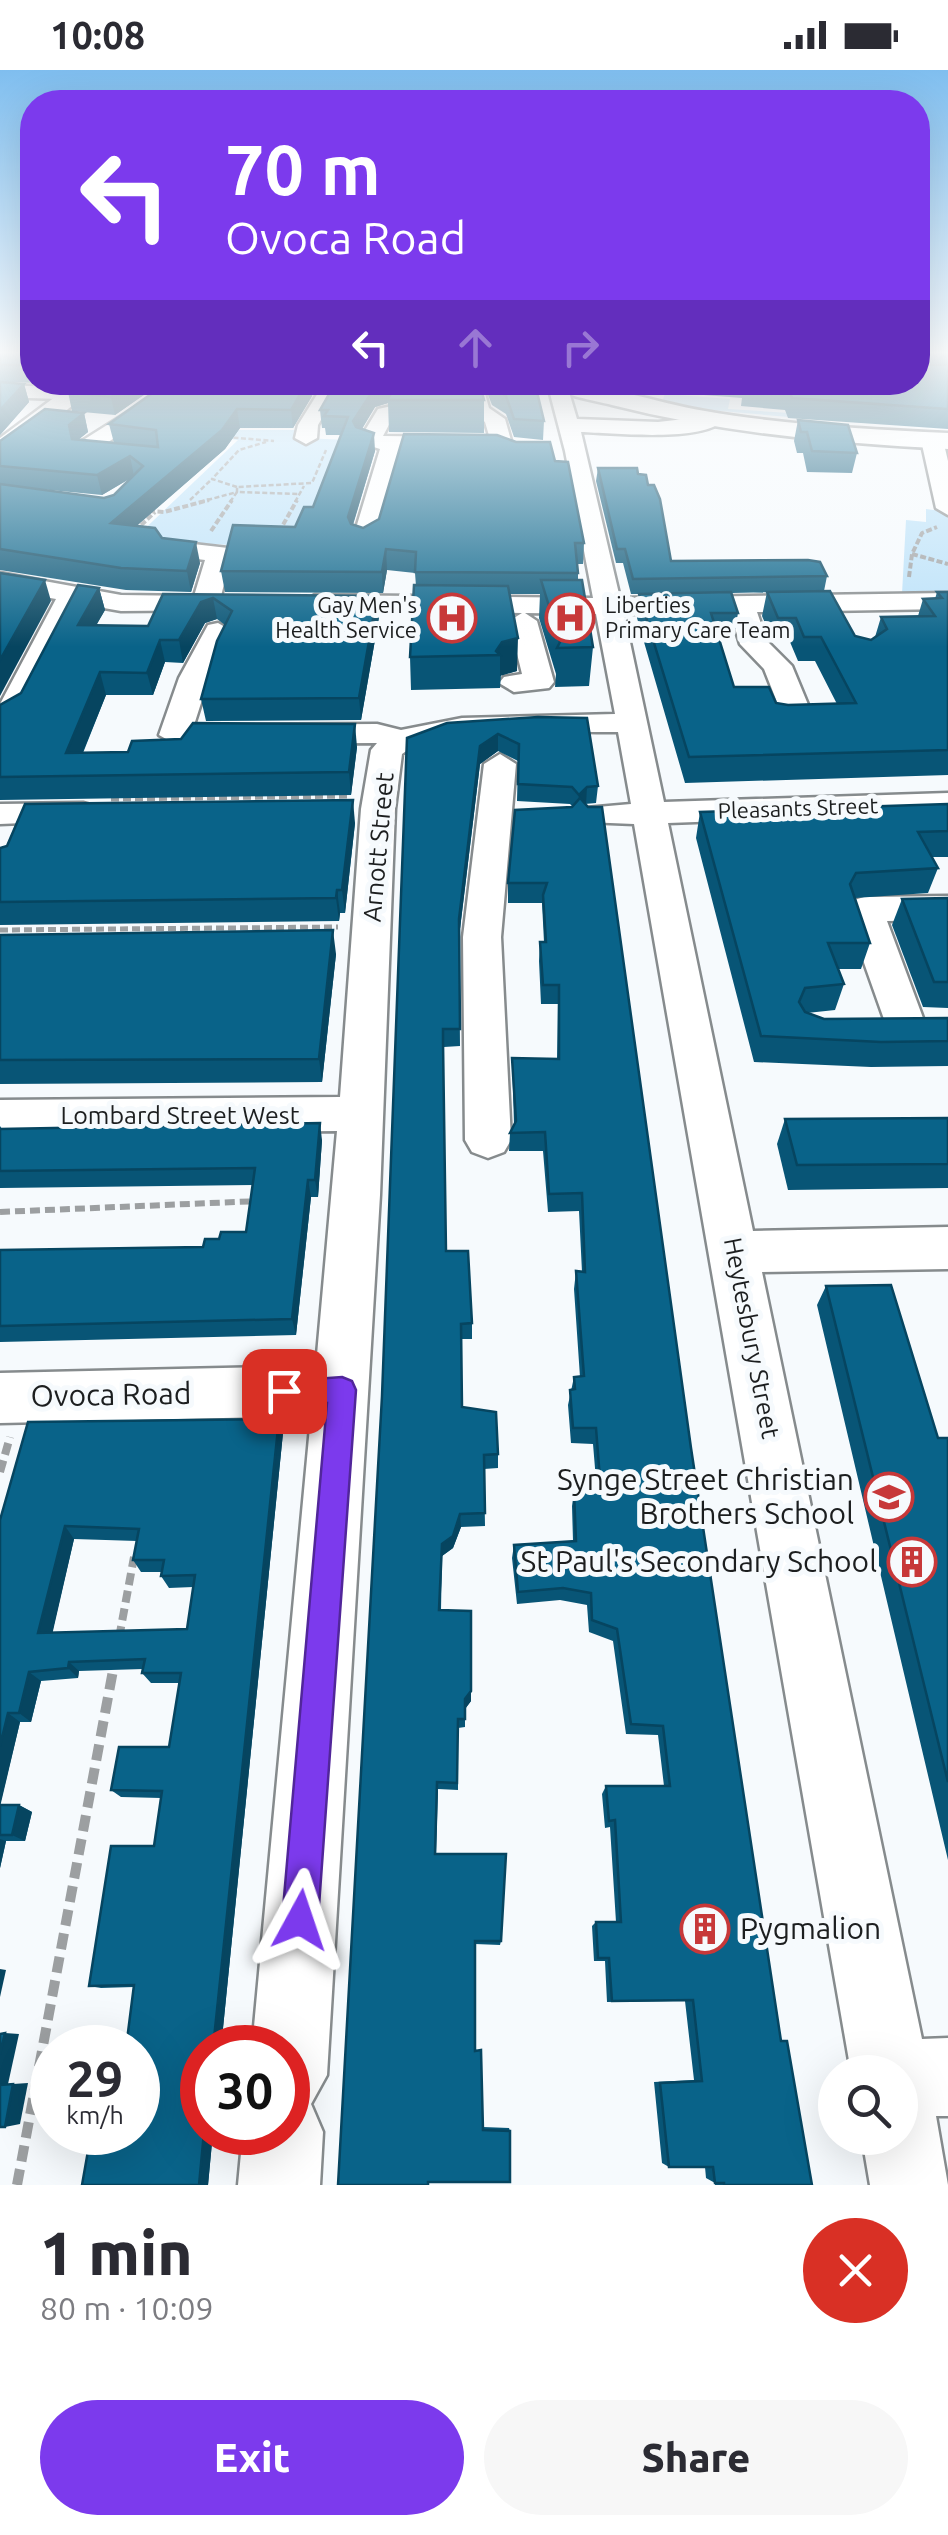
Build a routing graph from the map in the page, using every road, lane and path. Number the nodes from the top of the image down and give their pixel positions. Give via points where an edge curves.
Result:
1 (86, 450) edge
2 (240, 450) edge
3 (325, 450) edge
4 (391, 450) edge
5 (941, 450) edge
6 (546, 451) edge
7 (576, 451) joint
8 (152, 458) edge
9 (212, 479) junction
10 (304, 485) junction
11 (237, 490) junction
12 (300, 494) junction
13 (190, 501) junction
14 (948, 508) edge
15 (140, 510) edge
16 (156, 512) junction
17 (948, 524) edge
18 (366, 538) edge
19 (222, 539) dead end
20 (273, 542) edge
21 (176, 550) joint
22 (912, 554) junction
23 (948, 564) edge
24 (0, 581) edge
25 (910, 585) dead end
26 (74, 591) junction
27 (948, 601) edge
28 (740, 603) junction
29 (245, 604) edge
30 (285, 604) edge
31 (585, 604) junction
32 (212, 618) junction
33 (523, 622) dead end
34 (514, 684) dead end
35 (794, 707) edge
36 (0, 720) edge
37 (631, 723) junction
38 (399, 738) junction
39 (500, 764) dead end
40 (948, 803) edge
41 (364, 805) junction
42 (106, 806) joint
43 (623, 814) junction
44 (8, 825) edge
45 (948, 908) edge
46 (0, 930) edge
47 (350, 934) junction
48 (948, 1026) edge
49 (360, 1114) junction
50 (0, 1117) edge
51 (488, 1140) dead end
52 (274, 1201) edge
53 (0, 1212) edge
54 (948, 1248) edge
55 (736, 1252) junction
56 (342, 1390) junction
57 (7, 1412) edge
58 (0, 1472) edge
59 (136, 1548) edge
60 (292, 2025) edge
61 (887, 2055) edge
62 (948, 2077) edge
63 (918, 2078) edge
64 (281, 2155) edge
65 (905, 2155) edge
66 (17, 2185) edge
67 (279, 2185) edge
68 (911, 2185) edge

1 - 8 street
2 - 9 path
3 - 10 path via 312,483
4 - 18 street
5 - 14 street
6 - 7 street
7 - 31 street, Heytesbury Street
9 - 11 path
9 - 13 path
10 - 11 path
10 - 12 path
11 - 12 path
11 - 13 path
11 - 19 path via 206,538
12 - 20 path
13 - 16 path
15 - 16 path
16 - 21 path via 122,542
17 - 22 path via 922,534
21 - 32 street via 219,553
22 - 23 path
22 - 25 path
24 - 26 street
26 - 32 street
26 - 36 street via 10,714
27 - 28 street via 880,598 841,613
28 - 31 street
28 - 35 street via 754,644 778,666
29 - 32 street
30 - 31 street
31 - 37 street, Heytesbury Street
32 - 38 street via 175,735 358,732
33 - 34 street via 540,682
37 - 38 street, Arnott Street via 444,729
37 - 43 street, Heytesbury Street
38 - 41 street, Arnott Street via 386,750
39 - 51 street via 510,815 482,937
40 - 43 street, Pleasants Street
41 - 42 path
41 - 47 street, Arnott Street
42 - 44 street
43 - 55 street, Heytesbury Street
45 - 48 street via 864,909 884,1026
46 - 47 path
47 - 49 street, Arnott Street
49 - 50 street, Lombard Street West
49 - 56 street, Arnott Street
52 - 53 path
54 - 55 street
55 - 61 street, Heytesbury Street
56 - 57 street, Ovoca Road
56 - 60 street, Arnott Street
57 - 58 path
59 - 66 path
62 - 63 street
64 - 67 street
65 - 68 street

